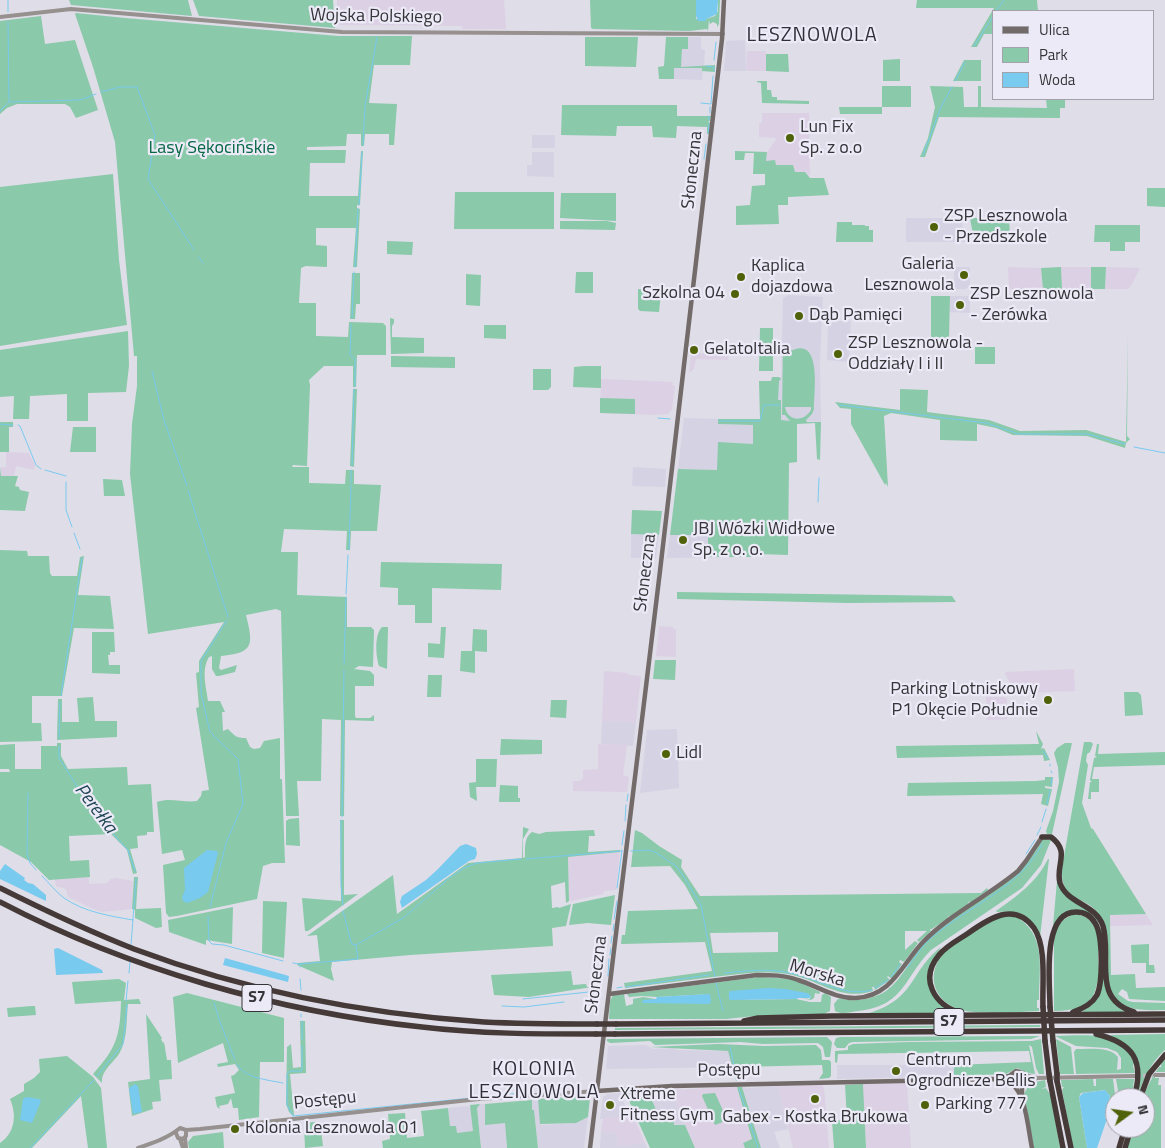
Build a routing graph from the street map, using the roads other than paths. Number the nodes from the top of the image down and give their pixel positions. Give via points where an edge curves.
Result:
1 (724, 0) edge
2 (0, 17) edge
3 (723, 34) junction
4 (1042, 837) joint
5 (0, 888) edge
6 (0, 902) edge
7 (609, 994) junction
8 (1139, 1014) junction
9 (1165, 1014) edge
10 (968, 1015) junction
11 (1060, 1015) junction
12 (1165, 1020) edge
13 (732, 1024) junction
14 (1165, 1030) edge
15 (1086, 1032) junction
16 (1165, 1054) edge
17 (1011, 1074) junction
18 (1025, 1075) junction
19 (1165, 1075) edge
20 (1135, 1076) tunnel mouth
21 (1155, 1076) tunnel mouth
22 (1038, 1078) junction
23 (992, 1079) junction
24 (1010, 1082) junction
25 (1024, 1084) junction
26 (1016, 1087) junction
27 (1136, 1088) edge
28 (1144, 1088) edge
29 (597, 1091) junction
30 (1022, 1101) junction
31 (182, 1135) junction
32 (138, 1148) edge
33 (184, 1148) edge
34 (590, 1148) edge
35 (1032, 1148) edge
36 (1063, 1148) edge
37 (1070, 1148) edge

1 - 3 main road, Słoneczna
2 - 3 street, Wojska Polskiego via 71,9 342,32
3 - 7 main road, Słoneczna
4 - 7 main road, Morska via 1018,871 934,932 916,950 895,980 869,996 839,996 798,980 772,975
4 - 8 highway via 1051,837 1059,846 1063,889 1094,912 1102,923 1110,993 1123,1008
5 - 13 highway, S7, bridge via 131,947 248,984 316,1000 483,1022
6 - 15 highway, S7, bridge via 62,932 130,959 247,996 345,1016 422,1027 481,1032 596,1034
7 - 29 main road, Słoneczna
8 - 9 highway
8 - 11 highway
10 - 11 highway
10 - 13 highway via 782,1017
10 - 36 highway, bridge via 950,1009 938,1000 931,985 931,969 936,958 990,918 1003,914 1023,918 1038,935 1042,955 1045,1041
11 - 37 highway, bridge via 1089,1004 1100,987 1098,930 1085,913 1066,914 1057,923 1050,945 1052,1041
12 - 13 highway, S7
14 - 15 highway, S7
15 - 27 highway via 1112,1038 1130,1051 1136,1061
16 - 28 highway via 1149,1074
17 - 18 main road via 1018,1071
17 - 23 main road, Postępu
17 - 24 main road
18 - 22 street
18 - 25 main road
19 - 21 street
20 - 22 street
22 - 25 street
23 - 24 main road, Postępu
23 - 29 main road, Postępu via 672,1086
24 - 26 main road
25 - 26 main road
25 - 30 main road
26 - 30 main road
29 - 31 street, Postępu via 458,1101 200,1129
29 - 34 main road, Słoneczna
30 - 35 main road
31 - 32 street, Postępu
31 - 33 street

